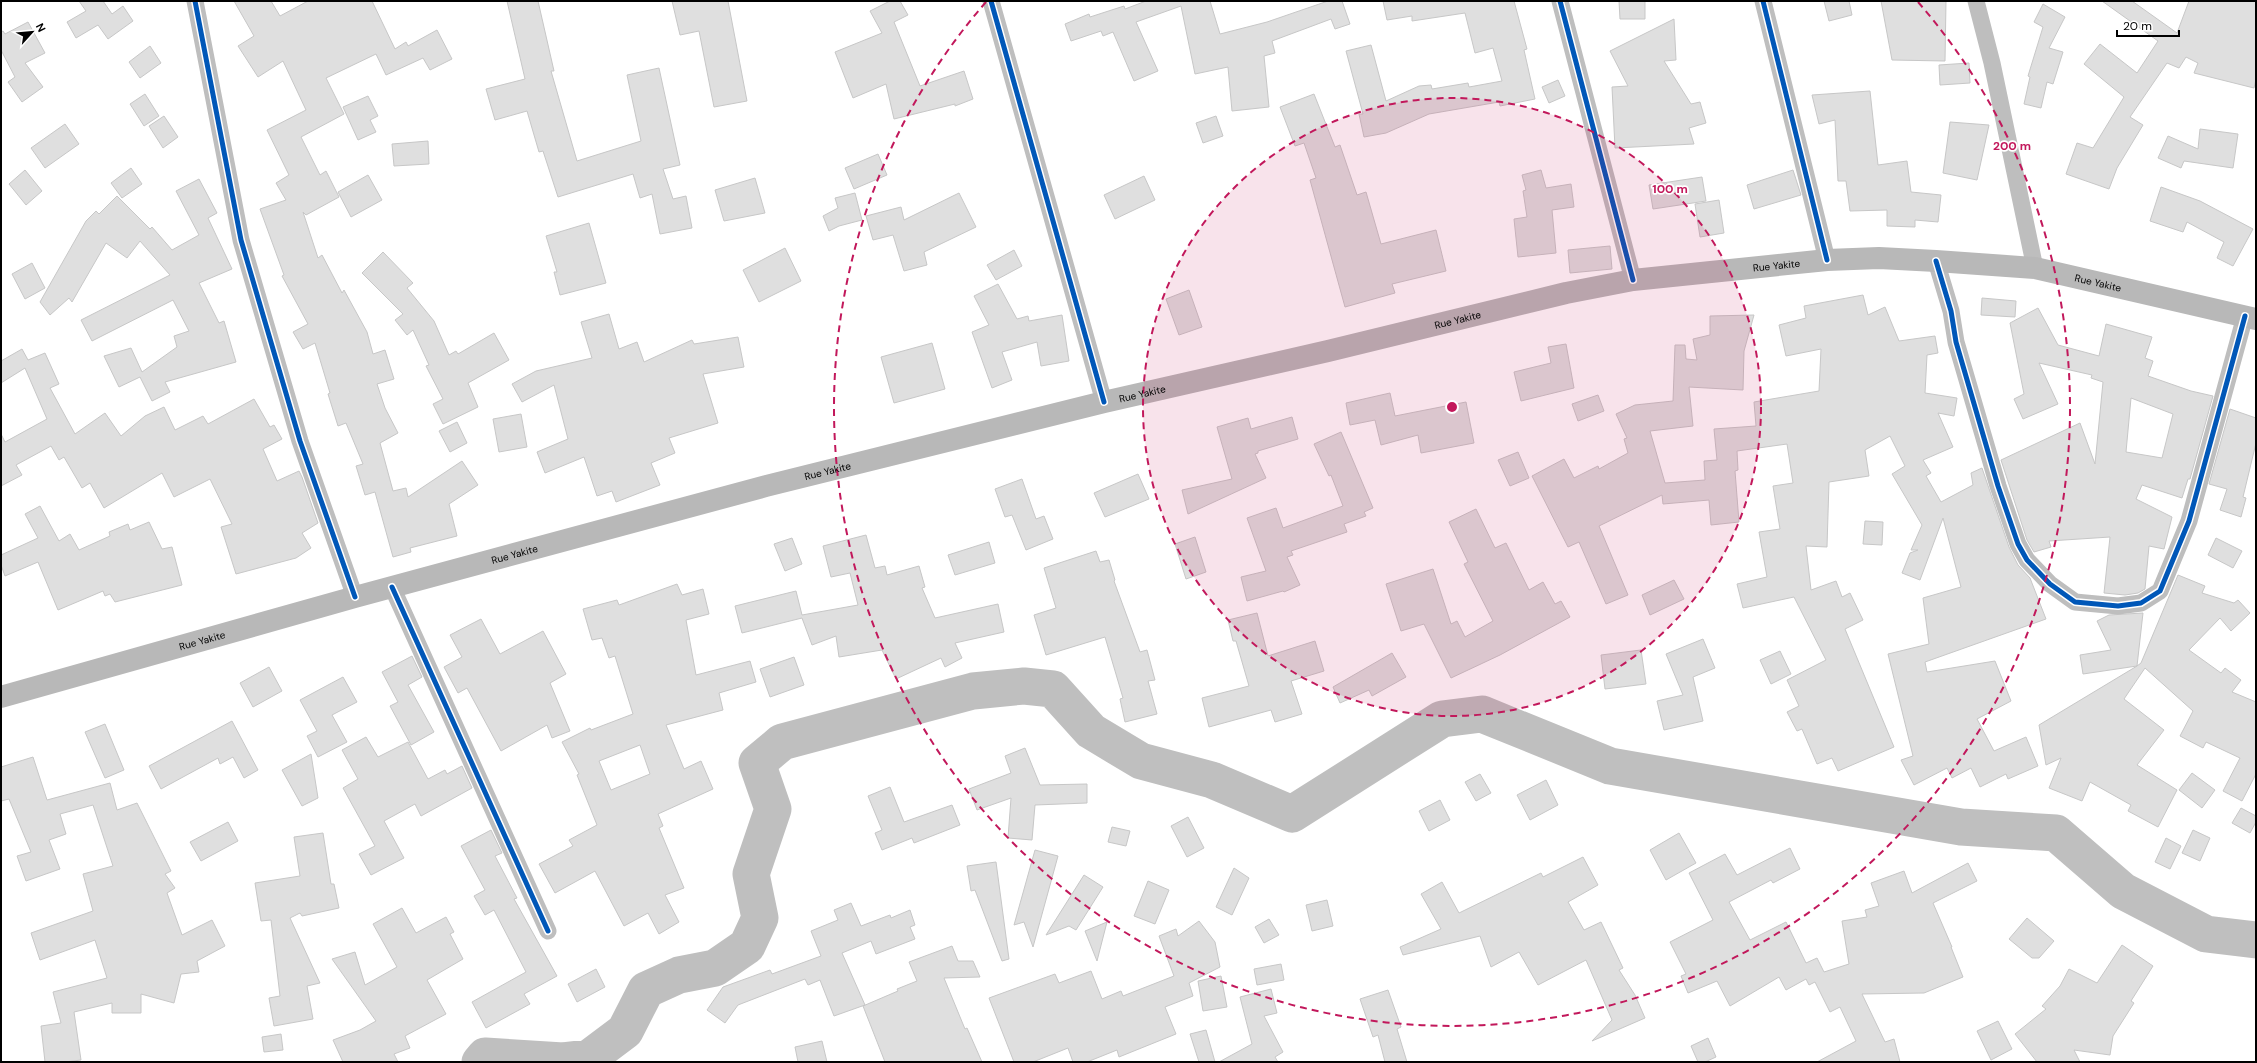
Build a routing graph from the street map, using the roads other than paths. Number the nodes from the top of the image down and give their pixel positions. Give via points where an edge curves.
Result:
1 (195, 1) edge
2 (991, 1) edge
3 (1560, 1) edge
4 (1763, 1) edge
5 (1976, 1) edge
6 (1827, 260) junction
7 (1936, 261) junction
8 (2035, 268) junction
9 (1634, 280) junction
10 (2250, 318) edge
11 (1104, 402) junction
12 (392, 587) junction
13 (355, 597) junction
14 (1, 698) edge
15 (548, 931) dead end

1 - 13 street via 241,240 300,441
2 - 11 street
3 - 9 street
4 - 6 street
5 - 8 street via 1992,62
6 - 7 main road, Rue Yakite via 1879,258
6 - 9 main road, Rue Yakite
7 - 8 main road, Rue Yakite
7 - 10 street via 1951,311 1956,342 1998,486 2018,544 2027,560 2050,584 2075,602 2118,606 2142,603 2160,591 2189,521
8 - 10 main road, Rue Yakite
9 - 11 main road, Rue Yakite via 1566,293
11 - 12 main road, Rue Yakite via 766,486
12 - 13 main road, Rue Yakite
12 - 15 street
13 - 14 main road, Rue Yakite

